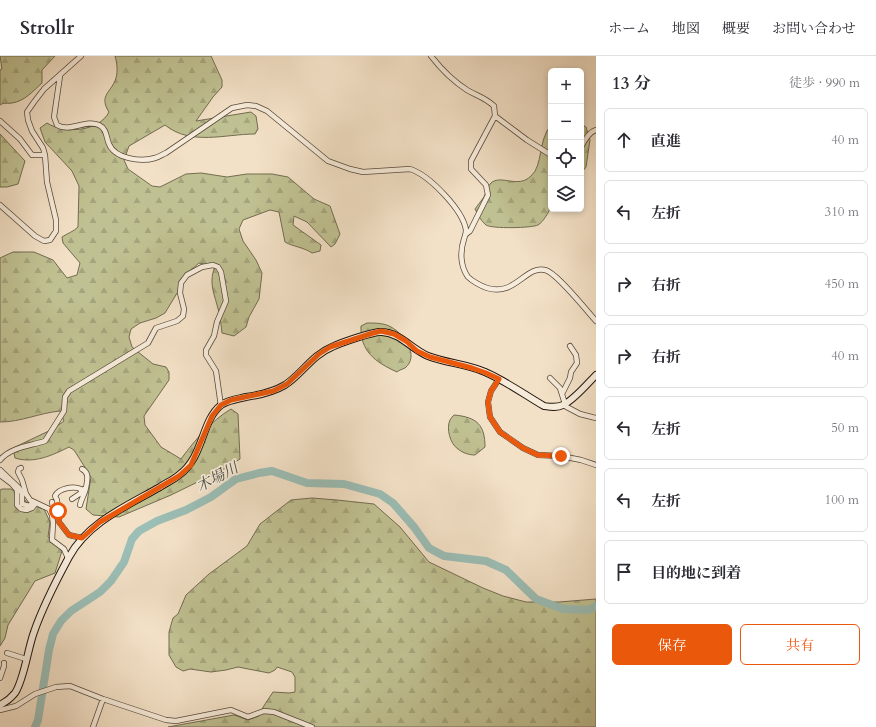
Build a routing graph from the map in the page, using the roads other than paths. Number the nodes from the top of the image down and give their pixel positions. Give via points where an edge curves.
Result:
1 (81, 56) edge
2 (431, 56) edge
3 (60, 76) junction
4 (495, 116) junction
5 (0, 121) edge
6 (596, 130) edge
7 (584, 142) edge
8 (548, 153) edge
9 (45, 155) junction
10 (0, 205) edge
11 (466, 234) junction
12 (596, 321) edge
13 (570, 346) dead end
14 (596, 375) edge
15 (550, 378) dead end
16 (499, 379) junction
17 (562, 394) junction
18 (564, 405) junction
19 (221, 406) junction
20 (596, 418) edge
21 (0, 460) edge
22 (596, 465) edge
23 (21, 468) dead end
24 (82, 469) dead end
25 (0, 470) edge
26 (0, 475) edge
27 (83, 490) junction
28 (72, 499) dead end
29 (35, 502) junction
30 (52, 502) dead end
31 (80, 505) dead end
32 (52, 514) junction
33 (58, 514) junction
34 (82, 538) junction
35 (68, 558) junction
36 (7, 653) dead end
37 (26, 660) junction
38 (4, 663) dead end
39 (0, 678) edge
40 (103, 700) junction
41 (0, 704) edge
42 (0, 710) edge
43 (93, 727) edge
44 (312, 727) edge

1 - 3 street
2 - 4 street via 458,83 494,106
3 - 9 street via 44,89 27,112 32,131
3 - 11 street via 54,117 57,125 66,128 89,123 100,126 106,132 109,145 115,152 127,158 155,158 232,108 256,106 267,111 328,161 363,172 410,169 423,175 441,190 458,213 464,223
4 - 8 street
4 - 11 street via 471,161 471,169 486,185 488,196
5 - 9 street via 20,139 32,155
6 - 7 street
9 - 10 street via 46,182 56,220 56,231 50,240 44,241 35,236
11 - 12 street via 461,259 469,278 482,286 501,290 509,288 533,272 545,270 555,276
13 - 17 street via 576,355 577,363
14 - 18 street
15 - 17 street
16 - 18 street via 544,406
16 - 19 street via 472,368 430,357 394,334 381,331 330,347 287,384 273,391 231,400
16 - 22 street via 491,391 488,402 490,417 500,432 538,455 561,456
17 - 18 street
18 - 20 street via 580,414
19 - 21 street via 216,370 206,355 214,336 216,322 226,301 221,272 213,265 202,267 187,275 181,283 183,316 177,321 156,328 148,343 69,391 65,397 64,411 45,440 21,447
19 - 34 street via 212,416 191,465 179,476 100,522
23 - 29 street via 18,472 26,494
24 - 27 street via 87,475
25 - 29 street via 19,488 22,504 29,506
26 - 29 street via 17,490 17,505 21,509 32,508
27 - 28 street
27 - 31 street via 85,494
27 - 33 street via 69,487 56,493
29 - 32 street via 49,509
30 - 32 street
32 - 33 street
32 - 35 street via 52,540 64,549
33 - 34 street via 59,522 69,535
34 - 35 street
35 - 37 street via 43,606
36 - 37 street
37 - 41 street via 14,693
38 - 39 street
40 - 42 street via 70,686 56,687 35,694 16,706
40 - 43 street
40 - 44 street via 166,720 176,721 231,710 248,716 264,711 274,712

